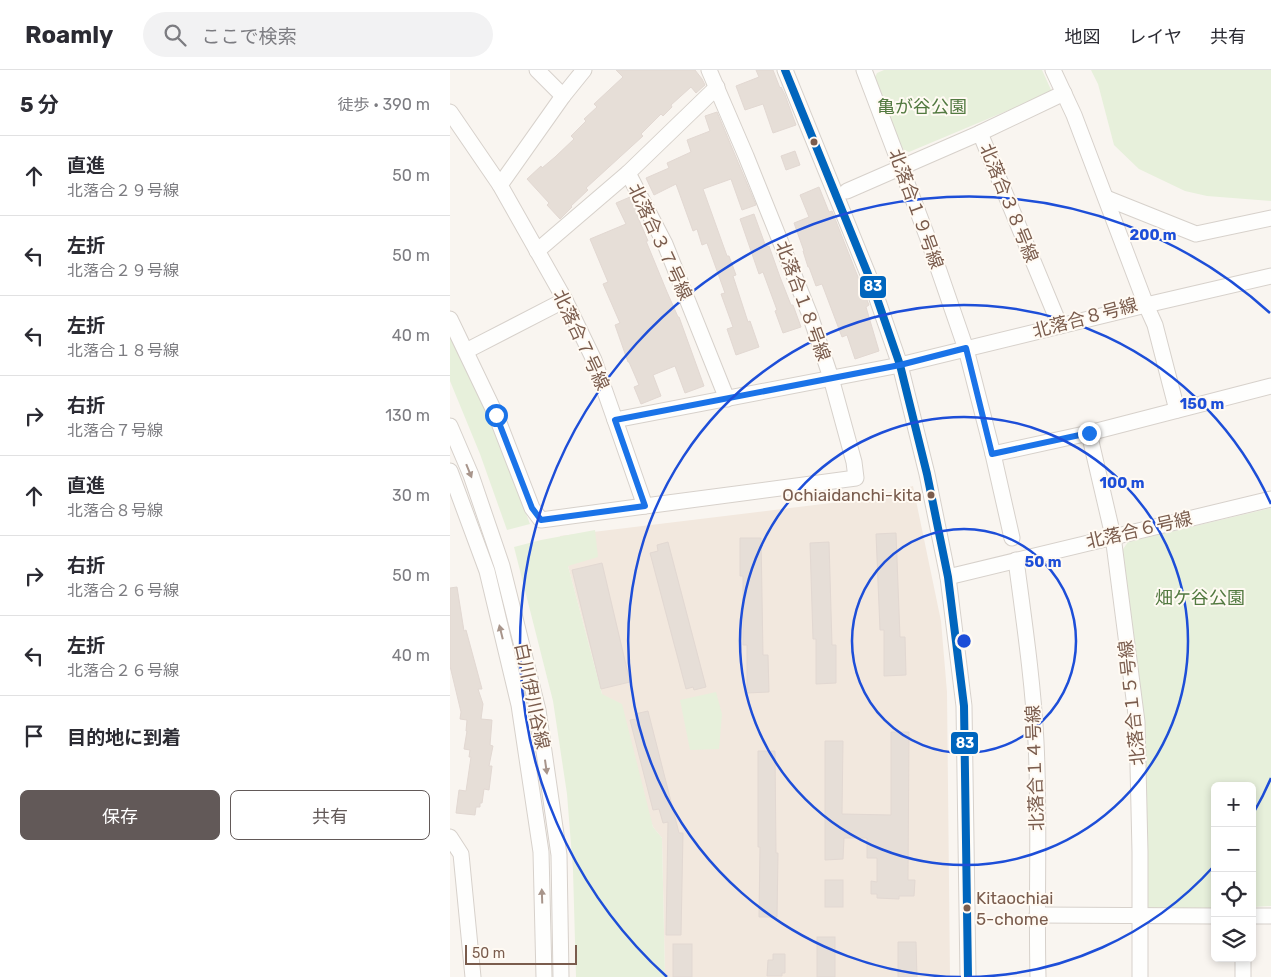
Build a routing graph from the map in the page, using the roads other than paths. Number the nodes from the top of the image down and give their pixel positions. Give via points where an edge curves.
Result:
1 (537, 70) edge
2 (584, 70) edge
3 (708, 70) edge
4 (784, 70) edge
5 (864, 70) edge
6 (1053, 70) edge
7 (717, 87) junction
8 (1064, 93) junction
9 (563, 96) junction
10 (450, 112) edge
11 (980, 133) junction
12 (901, 168) junction
13 (628, 173) junction
14 (500, 185) junction
15 (847, 191) dead end
16 (1106, 198) junction
17 (1271, 218) edge
18 (537, 251) junction
19 (1271, 276) edge
20 (565, 300) junction
21 (1146, 305) junction
22 (450, 319) edge
23 (1060, 326) junction
24 (966, 348) junction
25 (466, 351) junction
26 (900, 365) junction
27 (831, 378) junction
28 (1271, 386) edge
29 (727, 398) junction
30 (1177, 410) junction
31 (615, 420) junction
32 (450, 426) edge
33 (1089, 433) junction
34 (992, 454) junction
35 (450, 471) edge
36 (1271, 499) edge
37 (645, 506) junction
38 (1113, 536) junction
39 (1012, 538) dead end
40 (1016, 560) junction
41 (948, 577) junction
42 (450, 837) edge
43 (1037, 915) junction
44 (1211, 916) edge
45 (1256, 916) edge
46 (1271, 916) edge
47 (1140, 917) junction
48 (1243, 962) edge
49 (473, 977) edge
50 (544, 977) edge
51 (561, 977) edge
52 (968, 977) edge
53 (1038, 977) edge
54 (1140, 977) edge
55 (1243, 977) edge

1 - 9 street
2 - 9 street
3 - 7 street, 北落合１８号線
4 - 26 street via 872,284
5 - 12 street, 北落合１９号線
6 - 8 street, 北落合８号線
7 - 13 street, 北落合３７号線
7 - 27 street, 北落合１８号線 via 787,256
8 - 11 street
8 - 16 street, 北落合８号線
9 - 14 street
10 - 14 street, 北落合７号線
11 - 12 street, 北落合３８号線
11 - 23 street, 北落合３８号線
12 - 15 street, 北落合３８号線
12 - 24 street, 北落合１９号線
13 - 18 street
13 - 29 street, 北落合３７号線 via 665,244
14 - 18 street, 北落合７号線
16 - 17 street via 1196,234
16 - 21 street, 北落合８号線
18 - 20 street, 北落合７号線
19 - 21 street
20 - 25 street
20 - 31 street, 北落合７号線 via 594,360
21 - 23 street, 北落合８号線
21 - 30 street
22 - 25 street
23 - 24 street, 北落合８号線
24 - 26 street, 北落合８号線
24 - 34 street, 北落合１９号線
25 - 37 street via 496,415 532,508 541,520
26 - 27 street
26 - 41 street
27 - 29 street
27 - 37 street, 北落合１８号線 via 856,478
28 - 30 street
29 - 31 street
30 - 33 street
31 - 37 street
32 -> 51 street, 白川伊川谷線 via 471,475 502,566 538,710 558,855
33 - 34 street
33 - 38 street, 北落合１５号線
34 - 39 street, 北落合１９号線
50 -> 35 street, 白川伊川谷線 via 541,852 519,705 487,571
36 - 38 street, 北落合６号線
38 - 40 street, 北落合６号線
38 - 47 street, 北落合１５号線 via 1137,722
40 - 41 street, 北落合６号線
40 - 43 street, 北落合１４号線 via 1030,663 1036,741
41 - 52 street via 964,706
42 - 49 street via 461,854
43 - 47 street
43 - 53 street, 北落合１４号線
44 - 47 street
45 - 46 street
47 - 54 street, 北落合１５号線
48 - 55 street

